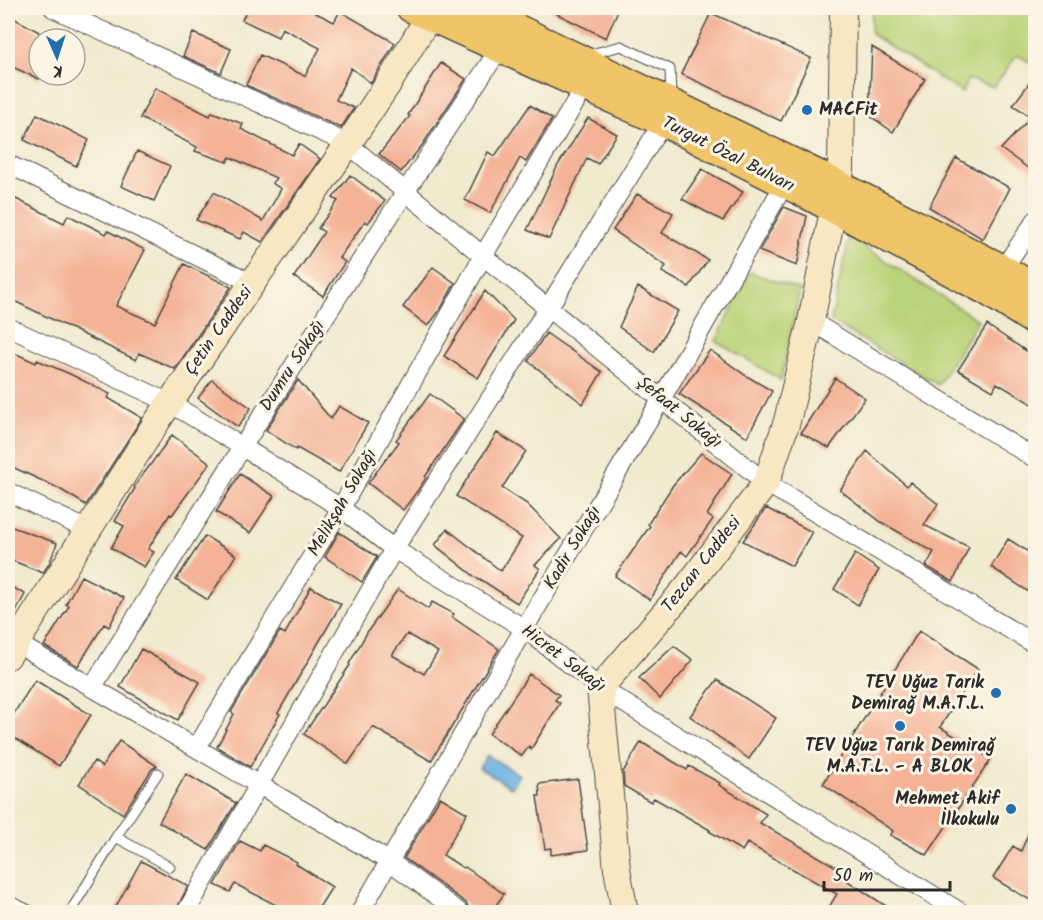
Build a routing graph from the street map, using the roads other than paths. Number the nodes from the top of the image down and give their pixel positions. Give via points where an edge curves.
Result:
1 (53, 8) edge
2 (475, 8) edge
3 (843, 8) edge
4 (425, 11) edge
5 (500, 48) junction
6 (585, 86) junction
7 (667, 113) junction
8 (348, 144) junction
9 (8, 164) edge
10 (785, 183) junction
11 (405, 190) junction
12 (836, 197) junction
13 (1035, 220) edge
14 (483, 256) junction
15 (1003, 269) junction
16 (252, 284) junction
17 (1035, 289) edge
18 (548, 308) junction
19 (811, 321) junction
20 (1035, 322) edge
21 (8, 327) edge
22 (662, 398) junction
23 (170, 403) junction
24 (241, 446) junction
25 (1031, 456) dead end
26 (766, 483) junction
27 (8, 492) edge
28 (341, 508) junction
29 (88, 530) junction
30 (394, 549) junction
31 (525, 628) junction
32 (1035, 645) edge
33 (10, 646) edge
34 (92, 688) junction
35 (600, 688) junction
36 (197, 747) junction
37 (158, 773) dead end
38 (259, 783) junction
39 (116, 837) junction
40 (389, 861) junction
41 (170, 867) dead end
42 (8, 900) edge
43 (33, 912) edge
44 (70, 912) edge
45 (186, 912) edge
46 (360, 912) edge
47 (459, 912) edge
48 (625, 912) edge
49 (960, 912) edge

1 - 8 street, Şefaat Sokağı
2 - 7 main road, Turgut Özal Bulvarı via 577,57
3 - 12 street, Tezcan Caddesi via 841,170
4 - 5 main road, Turgut Özal Bulvarı
4 - 8 street, Çetin Caddesi
5 - 6 main road, Turgut Özal Bulvarı
5 - 11 street, Dumru Sokağı
6 - 7 main road, Turgut Özal Bulvarı
6 - 14 street
7 - 10 main road, Turgut Özal Bulvarı
7 - 12 main road, Turgut Özal Bulvarı
7 - 18 street
8 - 11 street, Şefaat Sokağı
8 - 16 street, Çetin Caddesi
9 - 16 street
10 - 12 main road, Turgut Özal Bulvarı
10 - 22 street, Kadir Sokağı
11 - 14 street, Şefaat Sokağı
11 - 24 street, Dumru Sokağı
12 - 15 main road, Turgut Özal Bulvarı
12 - 19 street, Tezcan Caddesi
12 - 20 main road, Turgut Özal Bulvarı
13 - 15 street
14 - 18 street, Şefaat Sokağı
14 - 28 street, Melikşah Sokağı
15 - 17 main road, Turgut Özal Bulvarı
16 - 23 street, Çetin Caddesi
18 - 22 street, Şefaat Sokağı
18 - 30 street
19 - 25 street
19 - 26 street, Tezcan Caddesi via 787,421
21 - 23 street, Hicret Sokağı
22 - 26 street, Şefaat Sokağı
22 - 31 street, Kadir Sokağı
23 - 24 street, Hicret Sokağı
23 - 29 street, Çetin Caddesi
24 - 28 street, Hicret Sokağı
24 - 34 street, Dumru Sokağı
26 - 32 street, Şefaat Sokağı
26 - 35 street, Tezcan Caddesi via 687,586
27 - 29 street
28 - 30 street, Hicret Sokağı
28 - 36 street, Melikşah Sokağı
29 - 33 street, Çetin Caddesi
30 - 31 street, Hicret Sokağı
30 - 38 street
31 - 35 street, Hicret Sokağı
31 - 40 street, Kadir Sokağı
33 - 34 street
34 - 36 street
35 - 48 street via 617,868
35 - 49 street, Hicret Sokağı
36 - 38 street
37 - 39 lane
38 - 40 street
38 - 45 street
39 - 41 lane
39 - 44 lane
40 - 46 street, Kadir Sokağı
40 - 47 street
42 - 43 lane

